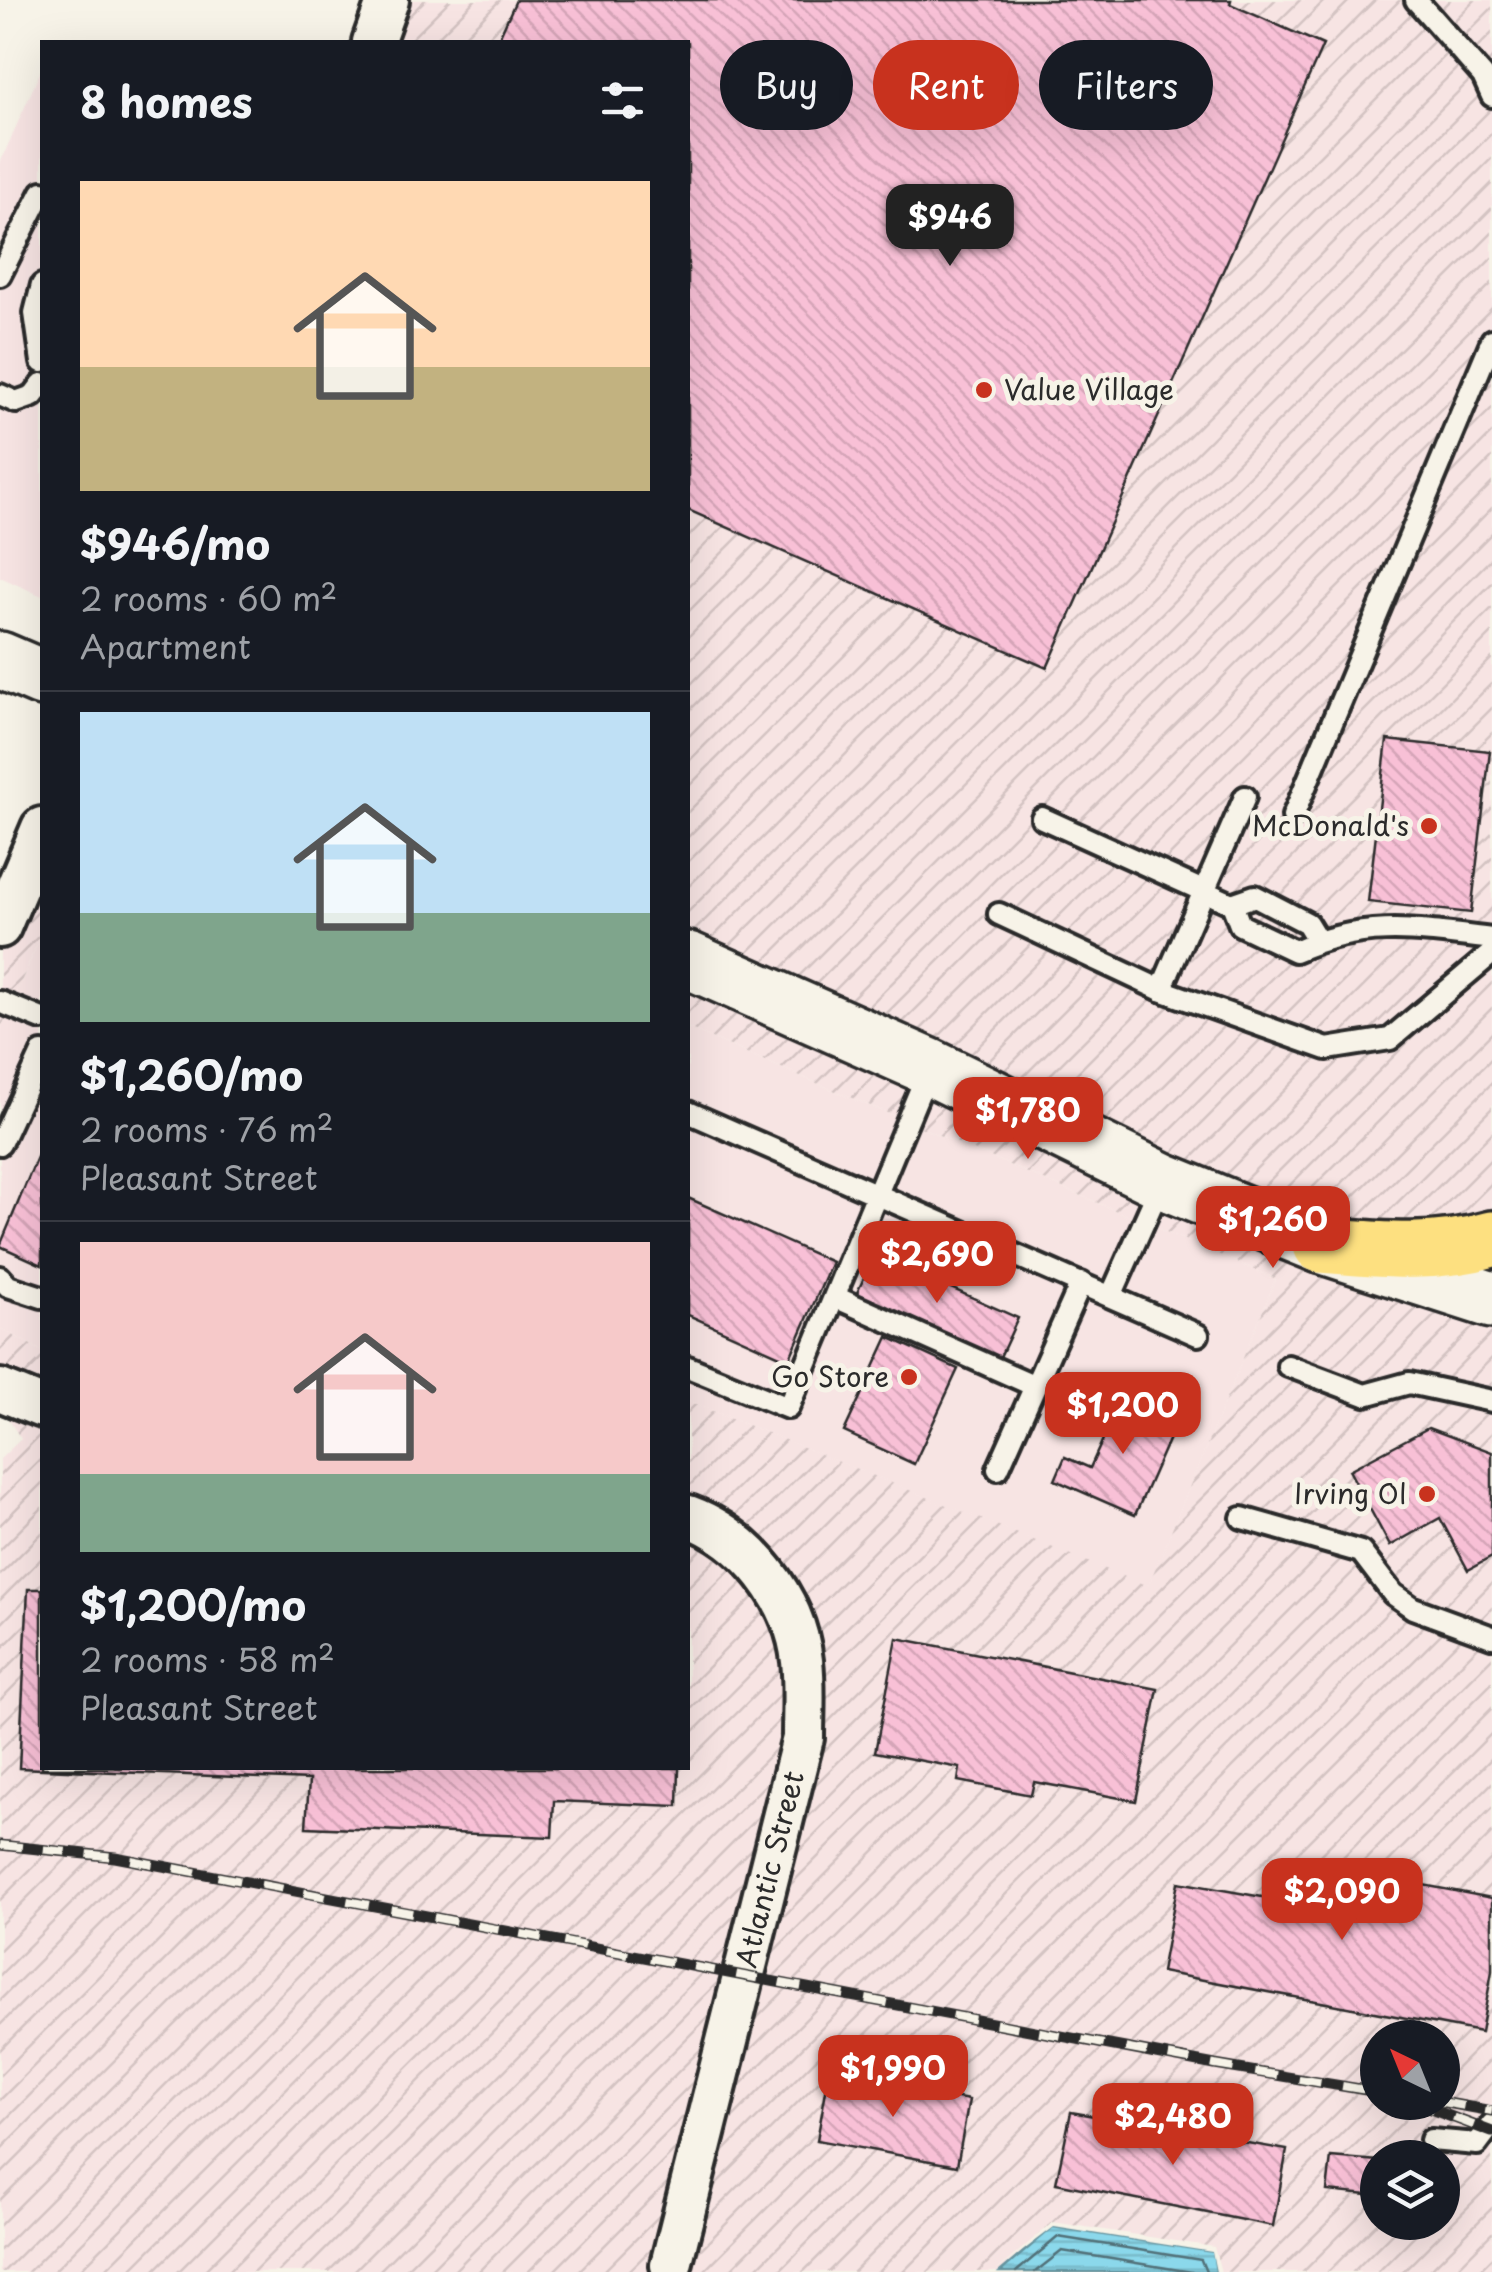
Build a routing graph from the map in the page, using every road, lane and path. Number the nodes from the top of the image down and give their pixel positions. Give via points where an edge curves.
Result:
1 (388, 0) edge
2 (1416, 0) edge
3 (374, 40) edge
4 (1492, 96) edge
5 (40, 196) edge
6 (0, 275) edge
7 (40, 293) edge
8 (1492, 340) edge
9 (40, 348) edge
10 (40, 387) edge
11 (0, 395) edge
12 (0, 660) edge
13 (40, 677) edge
14 (1245, 797) dead end
15 (1293, 816) dead end
16 (1042, 818) dead end
17 (40, 833) edge
18 (1201, 892) junction
19 (1232, 904) junction
20 (999, 914) dead end
21 (0, 927) edge
22 (1492, 939) edge
23 (1318, 941) junction
24 (1492, 953) edge
25 (690, 961) edge
26 (1160, 990) junction
27 (0, 1002) edge
28 (40, 1019) edge
29 (40, 1057) edge
30 (930, 1067) junction
31 (690, 1113) edge
32 (0, 1144) edge
33 (1163, 1181) junction
34 (878, 1195) junction
35 (1492, 1239) edge
36 (1320, 1245) junction
37 (0, 1278) edge
38 (1081, 1283) junction
39 (1111, 1296) junction
40 (40, 1297) edge
41 (836, 1297) junction
42 (1492, 1300) edge
43 (1198, 1334) dead end
44 (1288, 1366) dead end
45 (690, 1367) edge
46 (1035, 1386) junction
47 (0, 1390) edge
48 (1492, 1400) edge
49 (40, 1405) edge
50 (998, 1469) dead end
51 (690, 1517) edge
52 (1242, 1518) dead end
53 (1492, 1637) edge
54 (1492, 2124) edge
55 (1460, 2143) edge
56 (671, 2266) dead end

1 - 3 street
2 - 4 lane via 1483,76
5 - 6 lane
7 - 9 lane
8 - 15 lane
10 - 11 lane via 16,402
12 - 13 main road
14 - 18 lane
16 - 18 lane
17 - 21 street
18 - 19 lane
18 - 26 lane
19 - 23 lane via 1255,896 1307,923
19 - 23 lane via 1240,924 1295,951
20 - 26 lane
22 - 23 lane via 1400,929 1336,933
24 - 26 lane via 1390,1039 1327,1049
25 - 30 main road
27 - 28 lane
29 - 32 lane
30 - 33 main road
30 - 34 lane
31 - 34 lane
33 - 36 main road
33 - 39 lane
34 - 38 lane
34 - 41 lane
35 - 36 highway via 1415,1251
36 - 42 main road
37 - 40 lane
38 - 39 lane
38 - 46 lane
39 - 43 lane
41 - 45 lane via 788,1408
41 - 46 lane
44 - 48 lane via 1364,1395 1409,1382
46 - 50 lane
47 - 49 street
51 - 56 street, Atlantic Street via 753,1557 777,1588 802,1657 803,1738
52 - 53 lane via 1361,1552 1393,1594 1413,1608
54 - 55 lane via 1477,2144

